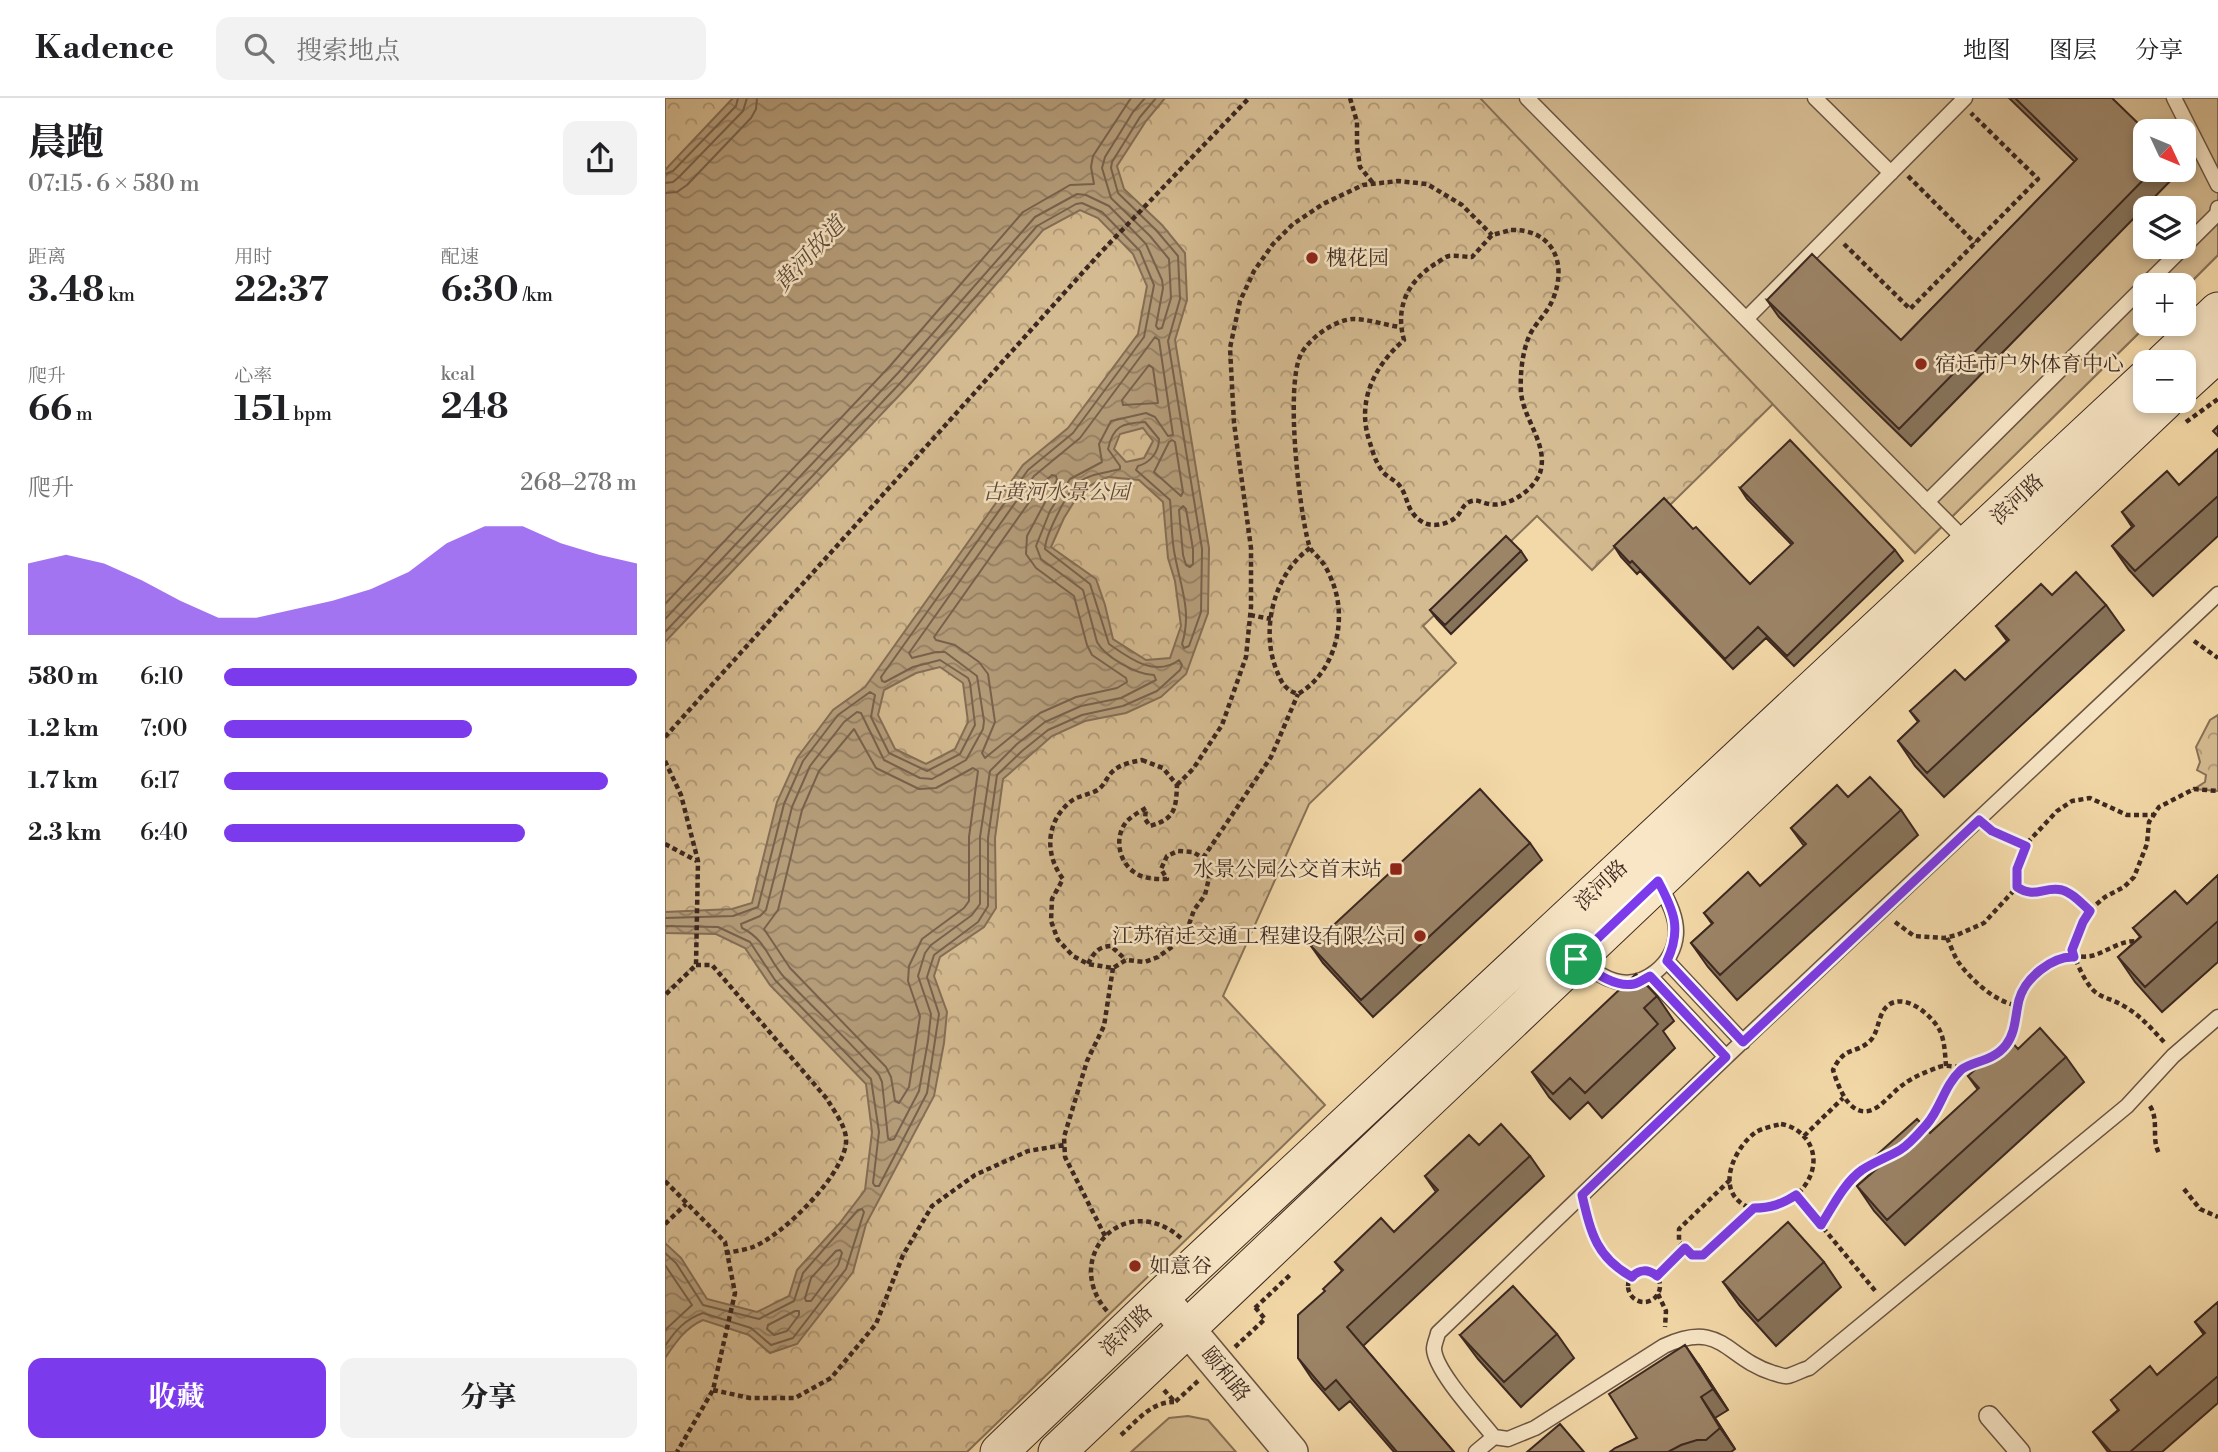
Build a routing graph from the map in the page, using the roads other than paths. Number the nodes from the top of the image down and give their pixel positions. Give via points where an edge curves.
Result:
1 (1527, 98) edge
2 (1815, 98) edge
3 (2173, 98) edge
4 (1963, 100) edge
5 (1894, 169) junction
6 (2218, 185) edge
7 (2218, 208) edge
8 (2218, 311) edge
9 (1746, 319) junction
10 (2177, 350) edge
11 (2218, 353) edge
12 (2218, 363) edge
13 (2196, 373) edge
14 (2196, 382) edge
15 (2133, 390) edge
16 (2152, 413) edge
17 (2160, 413) edge
18 (2098, 464) junction
19 (1927, 502) junction
20 (1969, 544) junction
21 (2218, 594) edge
22 (1658, 881) junction
23 (1576, 959) junction
24 (1667, 961) junction
25 (1650, 976) junction
26 (2218, 1017) edge
27 (1743, 1042) junction
28 (1726, 1057) junction
29 (1160, 1297) junction
30 (1189, 1329) junction
31 (1989, 1416) dead end
32 (1494, 1437) junction
33 (999, 1452) edge
34 (1057, 1452) edge
35 (1291, 1452) edge
36 (1476, 1452) edge
37 (2020, 1452) edge

1 - 9 lane
2 - 5 lane
3 - 6 lane
4 - 5 lane
5 - 9 lane
7 - 19 lane via 2217,214
8 - 10 main road
9 - 19 lane
11 - 13 main road
12 - 14 main road
15 - 20 main road, 滨河路
16 - 18 main road, 滨河路
17 - 18 main road
18 - 22 main road, 滨河路
19 - 20 lane
20 - 29 main road, 滨河路
21 - 27 lane
22 - 23 main road, 滨河路
22 - 24 lane via 1676,935
23 - 25 lane via 1616,982 1634,984
23 - 30 main road, 滨河路
24 - 25 lane
24 - 27 lane
25 - 28 lane
26 - 32 lane via 2175,1054 2127,1106 1809,1368 1786,1377 1767,1371 1720,1341 1703,1335 1681,1338 1535,1428 1509,1439
27 - 28 lane
28 - 32 lane via 1438,1332 1434,1347 1443,1373
29 - 30 street, 颐和路
29 - 33 main road, 滨河路
30 - 34 main road, 滨河路
30 - 35 street, 颐和路
31 - 37 street
32 - 36 lane

